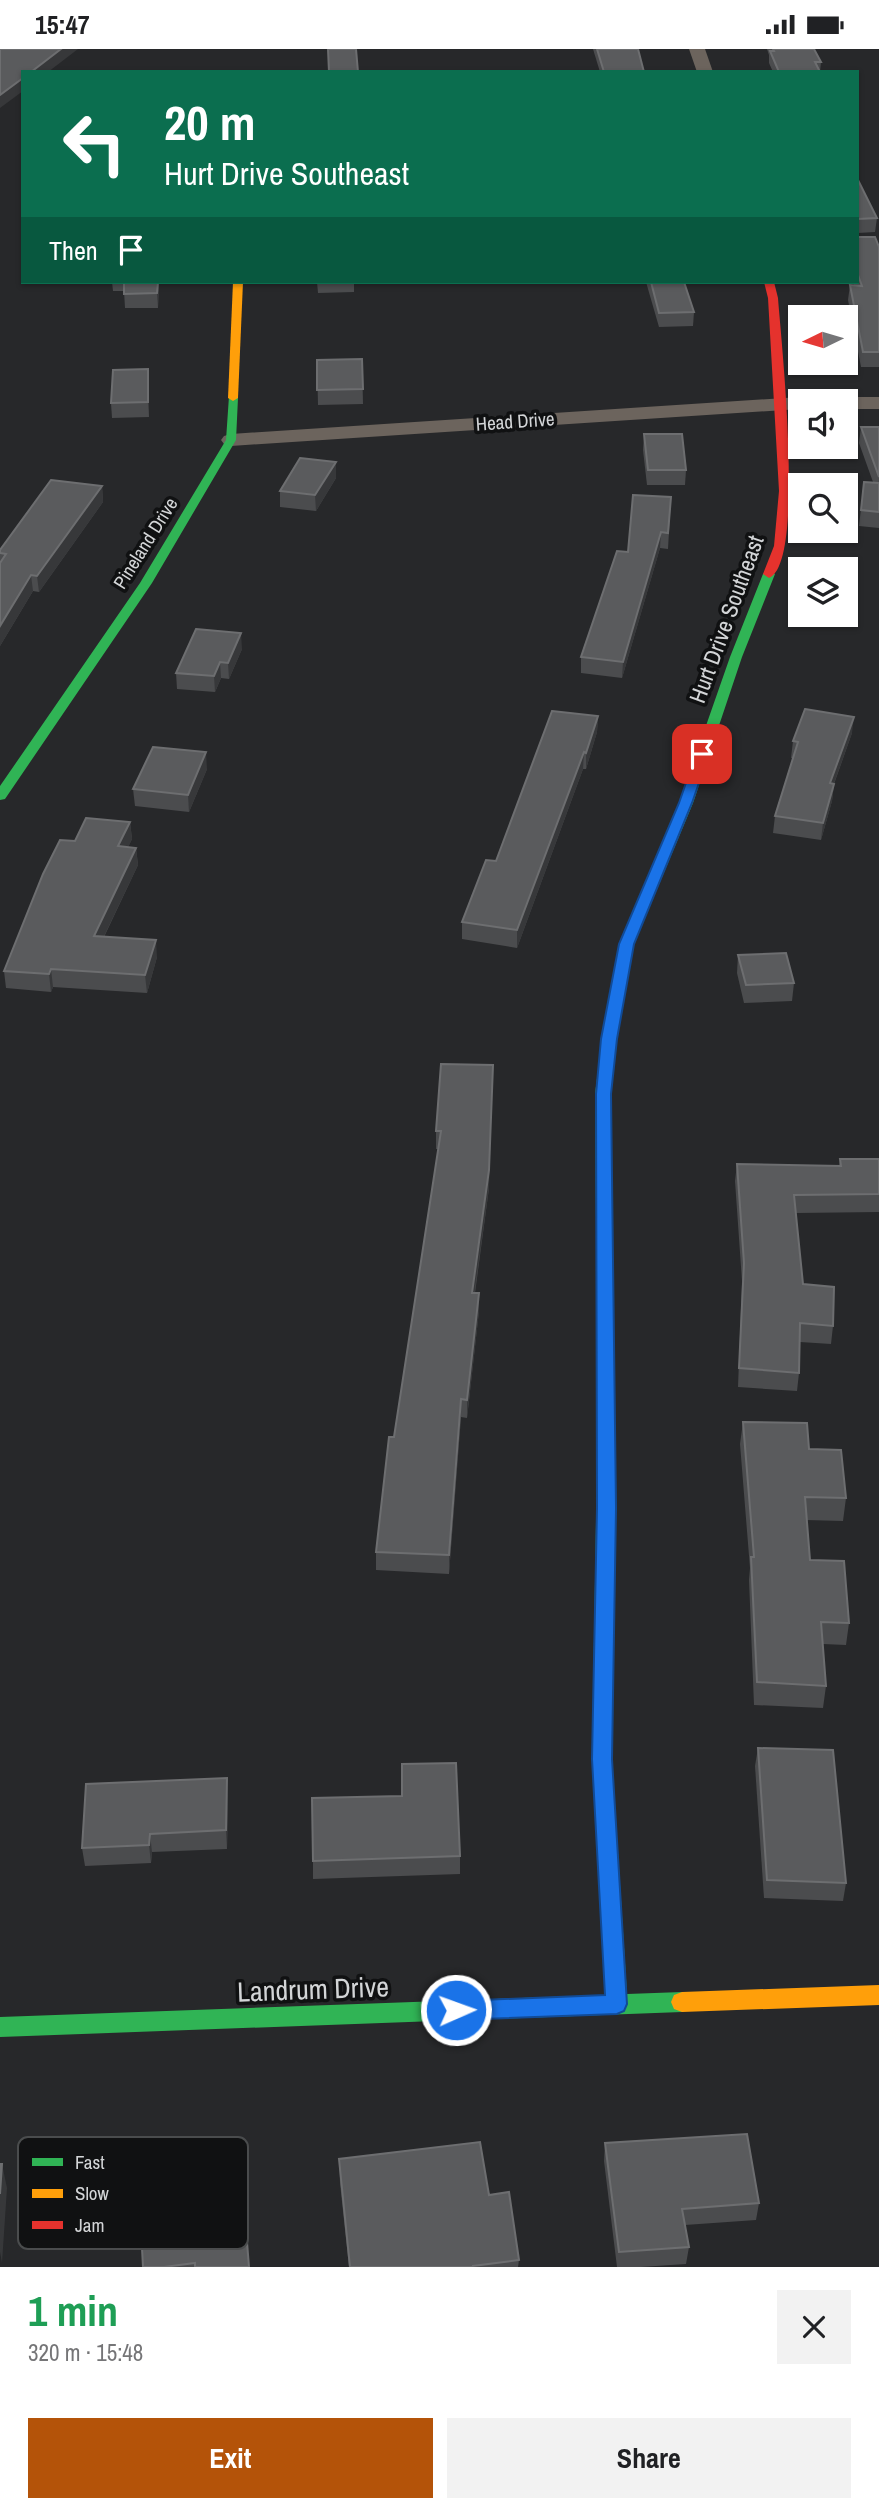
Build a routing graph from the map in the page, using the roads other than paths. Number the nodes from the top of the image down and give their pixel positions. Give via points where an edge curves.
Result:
1 (698, 49) edge
2 (704, 70) edge
3 (238, 284) edge
4 (770, 284) edge
5 (788, 391) edge
6 (788, 403) edge
7 (858, 403) edge
8 (879, 403) edge
9 (788, 438) edge
10 (231, 440) junction
11 (0, 796) edge
12 (879, 1995) edge
13 (617, 2004) junction
14 (0, 2028) edge

1 - 2 street
3 - 10 street, Pineland Drive
4 - 5 street, Hurt Drive Southeast
6 - 10 street, Head Drive
7 - 8 street
9 - 13 street, Hurt Drive Southeast via 780,546 685,803 627,944 609,1039 603,1094 606,1508 602,1759
10 - 11 street, Pineland Drive via 146,583
12 - 13 street, Landrum Drive
13 - 14 street, Landrum Drive

